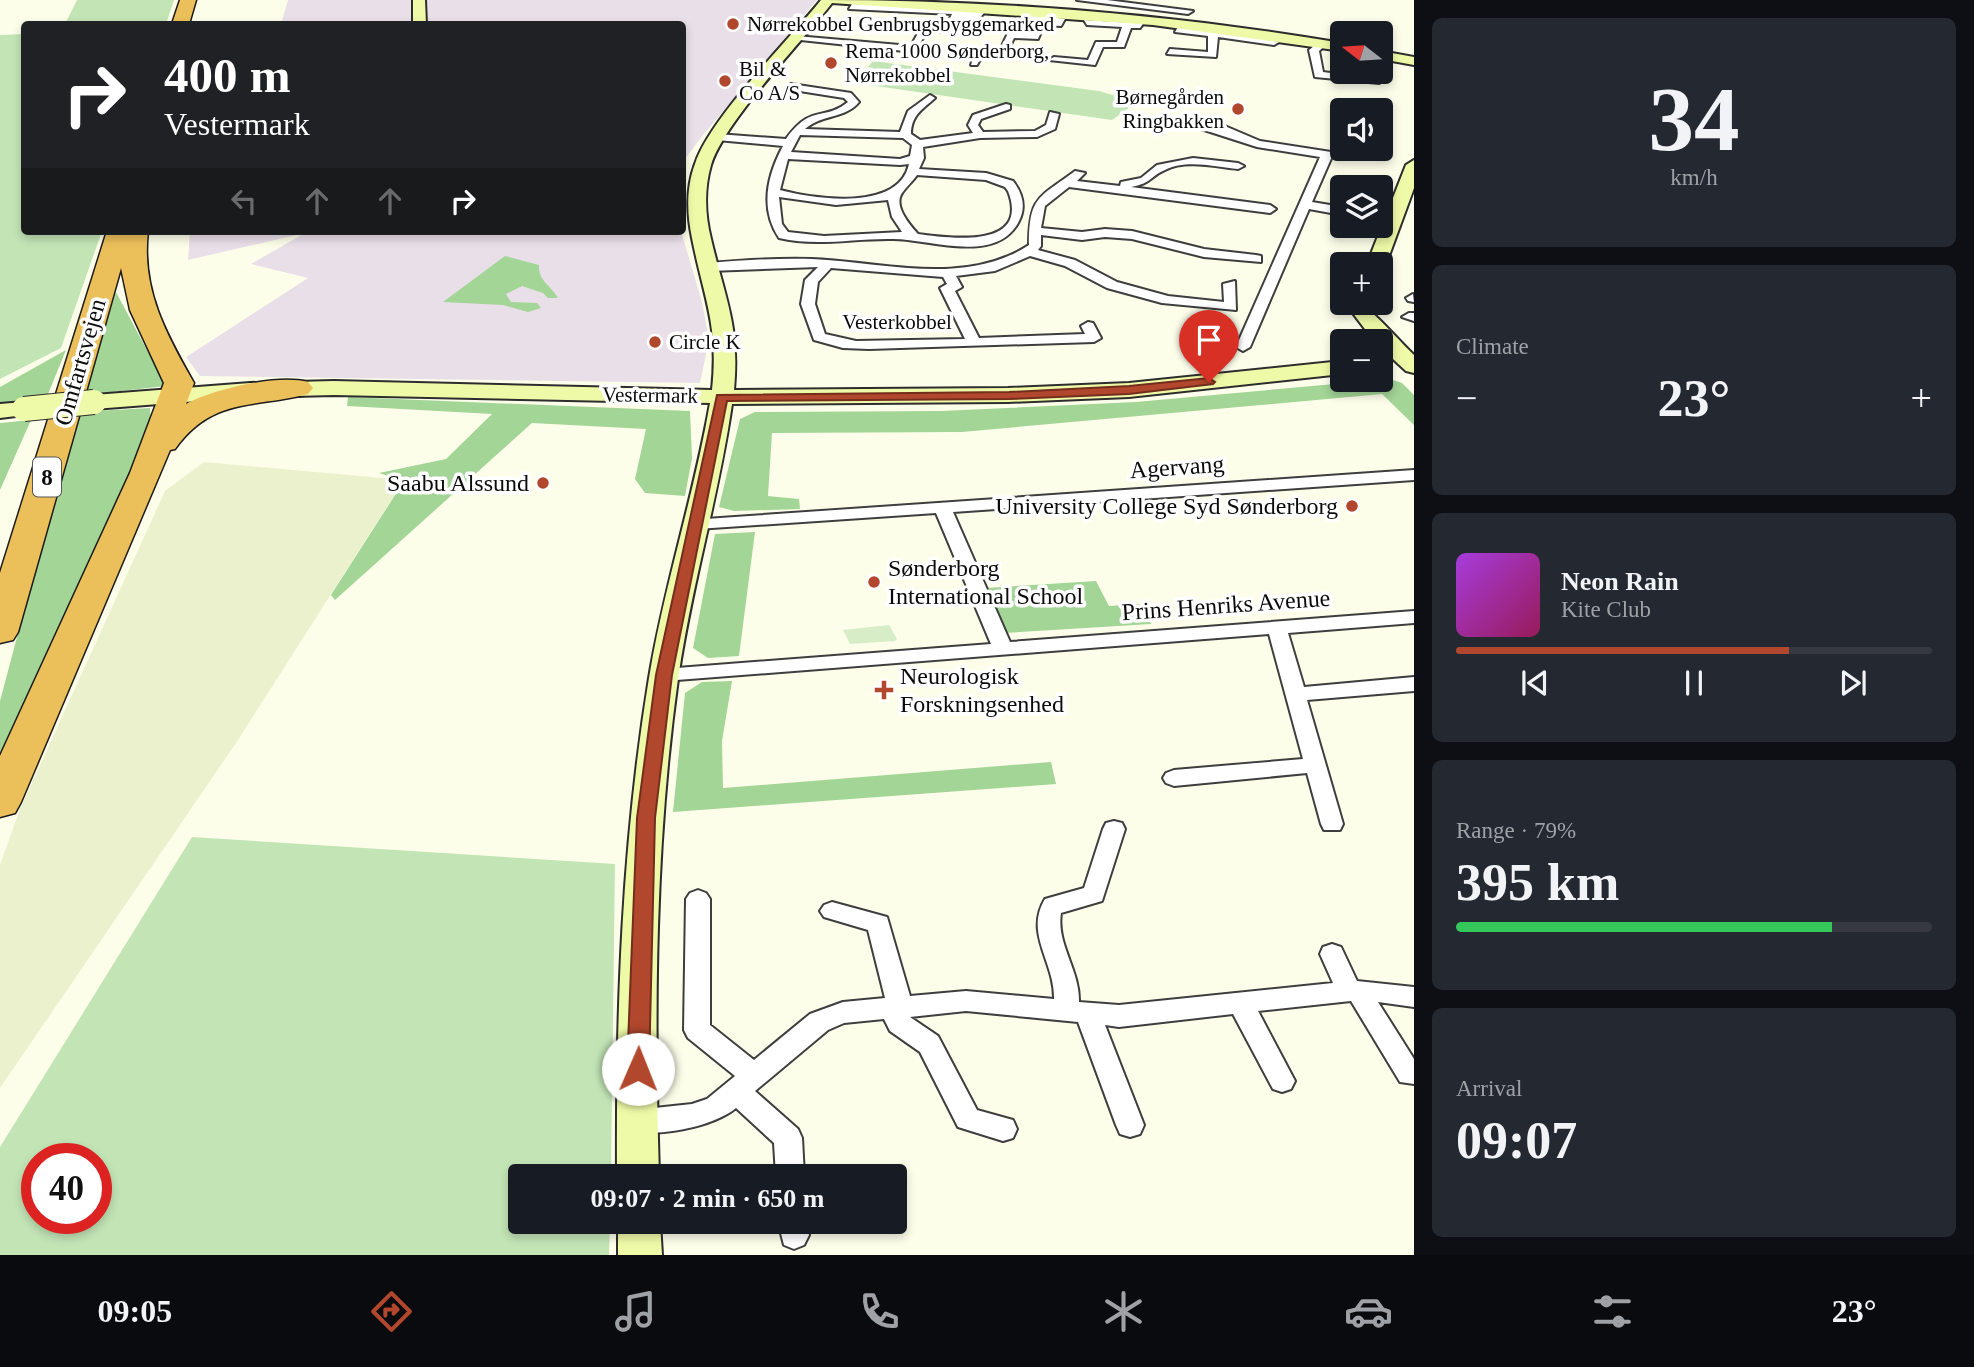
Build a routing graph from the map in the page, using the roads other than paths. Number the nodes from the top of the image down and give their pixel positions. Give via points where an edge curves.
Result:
1 (188, 0) edge
2 (419, 0) edge
3 (828, 0) edge
4 (834, 0) edge
5 (1081, 0) edge
6 (1191, 0) edge
7 (1099, 1) edge
8 (906, 2) edge
9 (852, 7) dead end
10 (1188, 11) junction
11 (963, 12) junction
12 (1005, 14) dead end
13 (1048, 18) junction
14 (182, 21) edge
15 (420, 21) edge
16 (1087, 22) dead end
17 (1133, 26) junction
18 (1181, 28) junction
19 (1223, 35) junction
20 (796, 39) junction
21 (1275, 42) dead end
22 (1087, 43) dead end
23 (1099, 44) junction
24 (1322, 44) junction
25 (1330, 45) edge
26 (964, 50) dead end
27 (979, 51) junction
28 (1170, 52) dead end
29 (1393, 57) edge
30 (1054, 60) dead end
31 (1414, 61) edge
32 (974, 63) dead end
33 (1330, 76) edge
34 (791, 87) dead end
35 (930, 98) dead end
36 (1006, 107) dead end
37 (1054, 114) dead end
38 (1225, 132) dead end
39 (906, 135) junction
40 (980, 135) junction
41 (717, 137) junction
42 (793, 138) junction
43 (918, 144) junction
44 (782, 156) junction
45 (686, 165) edge
46 (702, 165) junction
47 (1414, 165) edge
48 (1238, 166) dead end
49 (914, 169) junction
50 (1113, 187) junction
51 (1409, 193) edge
52 (774, 196) junction
53 (890, 197) junction
54 (1305, 204) junction
55 (1270, 209) dead end
56 (1330, 209) edge
57 (1393, 211) edge
58 (902, 225) junction
59 (1036, 231) junction
60 (118, 235) edge
61 (135, 235) edge
62 (890, 235) junction
63 (914, 237) junction
64 (1028, 251) junction
65 (1256, 259) dead end
66 (826, 264) junction
67 (709, 267) junction
68 (948, 273) junction
69 (1230, 284) dead end
70 (1367, 315) edge
71 (1088, 326) dead end
72 (87, 340) junction
73 (974, 342) junction
74 (1243, 347) dead end
75 (1401, 364) edge
76 (1330, 369) edge
77 (298, 388) junction
78 (175, 396) junction
79 (721, 397) junction
80 (0, 411) edge
81 (146, 473) junction
82 (1414, 475) edge
83 (943, 508) junction
84 (697, 524) junction
85 (0, 539) edge
86 (1414, 617) edge
87 (1277, 628) junction
88 (2, 630) edge
89 (1003, 649) junction
90 (664, 675) junction
91 (1414, 684) edge
92 (1296, 695) junction
93 (1316, 765) junction
94 (1174, 778) dead end
95 (0, 802) edge
96 (1332, 824) dead end
97 (1114, 829) dead end
98 (698, 899) dead end
99 (832, 911) dead end
100 (1332, 954) dead end
101 (1354, 991) junction
102 (1414, 997) edge
103 (1240, 1003) junction
104 (895, 1007) junction
105 (1077, 1013) junction
106 (1409, 1074) dead end
107 (1282, 1081) dead end
108 (746, 1084) junction
109 (636, 1120) junction
110 (1130, 1125) dead end
111 (1003, 1129) dead end
112 (638, 1164) edge
113 (789, 1164) edge
114 (639, 1234) edge
115 (640, 1255) edge

1 - 14 highway
2 - 15 street
3 - 20 street
4 - 8 street
5 - 7 street
6 - 10 street
7 - 10 street
8 - 11 street
9 - 11 street
10 - 18 street
11 - 13 street
11 - 20 street via 949,30 925,28 914,49 820,37
12 - 13 street
13 - 17 street
13 - 27 street via 1035,37 1007,34 1003,53
16 - 17 street
17 - 18 street
17 - 23 street via 1121,45
18 - 19 street
19 - 21 street
19 - 24 street
19 - 28 street via 1213,55
20 - 41 street
22 - 23 street
23 - 30 street via 1092,63
24 - 25 street
24 - 33 street via 1314,50 1318,75
26 - 27 street
27 - 32 street
29 - 31 street
34 - 42 street via 838,93 854,102 848,109 811,118
35 - 39 street via 909,117
36 - 40 street via 977,117 973,125
37 - 40 street via 1051,127 1037,134
38 - 54 street via 1262,144 1327,154
39 - 42 street
39 - 43 street
40 - 43 street
41 - 42 street
41 - 46 street
42 - 44 street
43 - 49 street
44 - 49 street via 900,162
44 - 52 street
45 - 46 street
46 - 67 street via 696,219
47 - 51 street
48 - 50 street via 1193,161 1161,167 1145,181
49 - 53 street
49 - 63 street via 929,176 961,174 1002,180 1013,189 1018,203 1008,228 979,240 950,244
50 - 55 street
50 - 59 street via 1073,178 1039,204
51 - 57 street
52 - 53 street via 842,201
52 - 62 street via 780,231 793,238
53 - 58 street
54 - 56 street
54 - 74 street
58 - 62 street
58 - 63 street
59 - 64 street via 1035,246
59 - 65 street via 1132,235 1204,253
60 - 72 highway, Omfartsvejen / 8
61 - 78 highway via 132,262 136,298 179,383
62 - 63 street
64 - 68 street, Vesterkobbel via 994,265
64 - 69 street via 1070,263 1112,285 1167,300 1231,307
66 - 67 street, Vesterkobbel
66 - 68 street, Vesterkobbel via 908,274
66 - 73 street, Vesterkobbel via 812,280 808,304 819,337 836,345
67 - 79 street via 726,324
68 - 73 street, Vesterkobbel via 955,287 947,288
70 - 75 street
71 - 73 street, Vesterkobbel via 1094,338
72 - 85 highway via 60,391
72 - 88 highway, Omfartsvejen / 8
76 - 79 street, Vestermark via 1075,392
77 - 78 street, Vestermark
77 - 79 street, Vestermark
77 - 81 highway via 226,398 198,408 172,428
78 - 80 street, Vestermark, bridge
78 - 81 highway
79 - 84 street
81 - 95 highway
82 - 83 street, Agervang
83 - 84 street, Agervang
83 - 89 street
84 - 90 street
86 - 87 street, Prins Henriks Avenue
87 - 89 street, Prins Henriks Avenue
87 - 92 street
89 - 90 street, Prins Henriks Avenue
90 - 109 street via 646,818
91 - 92 street
92 - 93 street
93 - 94 street
93 - 96 street
97 - 105 street via 1094,895 1049,909 1048,929
98 - 108 street via 697,1030
99 - 104 street via 878,924
100 - 101 street
101 - 102 street
101 - 103 street
101 - 106 street
103 - 105 street via 1119,1016
103 - 107 street
104 - 105 street via 966,1001
104 - 108 street via 843,1013 819,1021
104 - 111 street via 900,1023 929,1044 968,1119
105 - 110 street
108 - 109 street via 716,1108 692,1116
108 - 113 street via 788,1138
109 - 112 street
114 - 115 street

